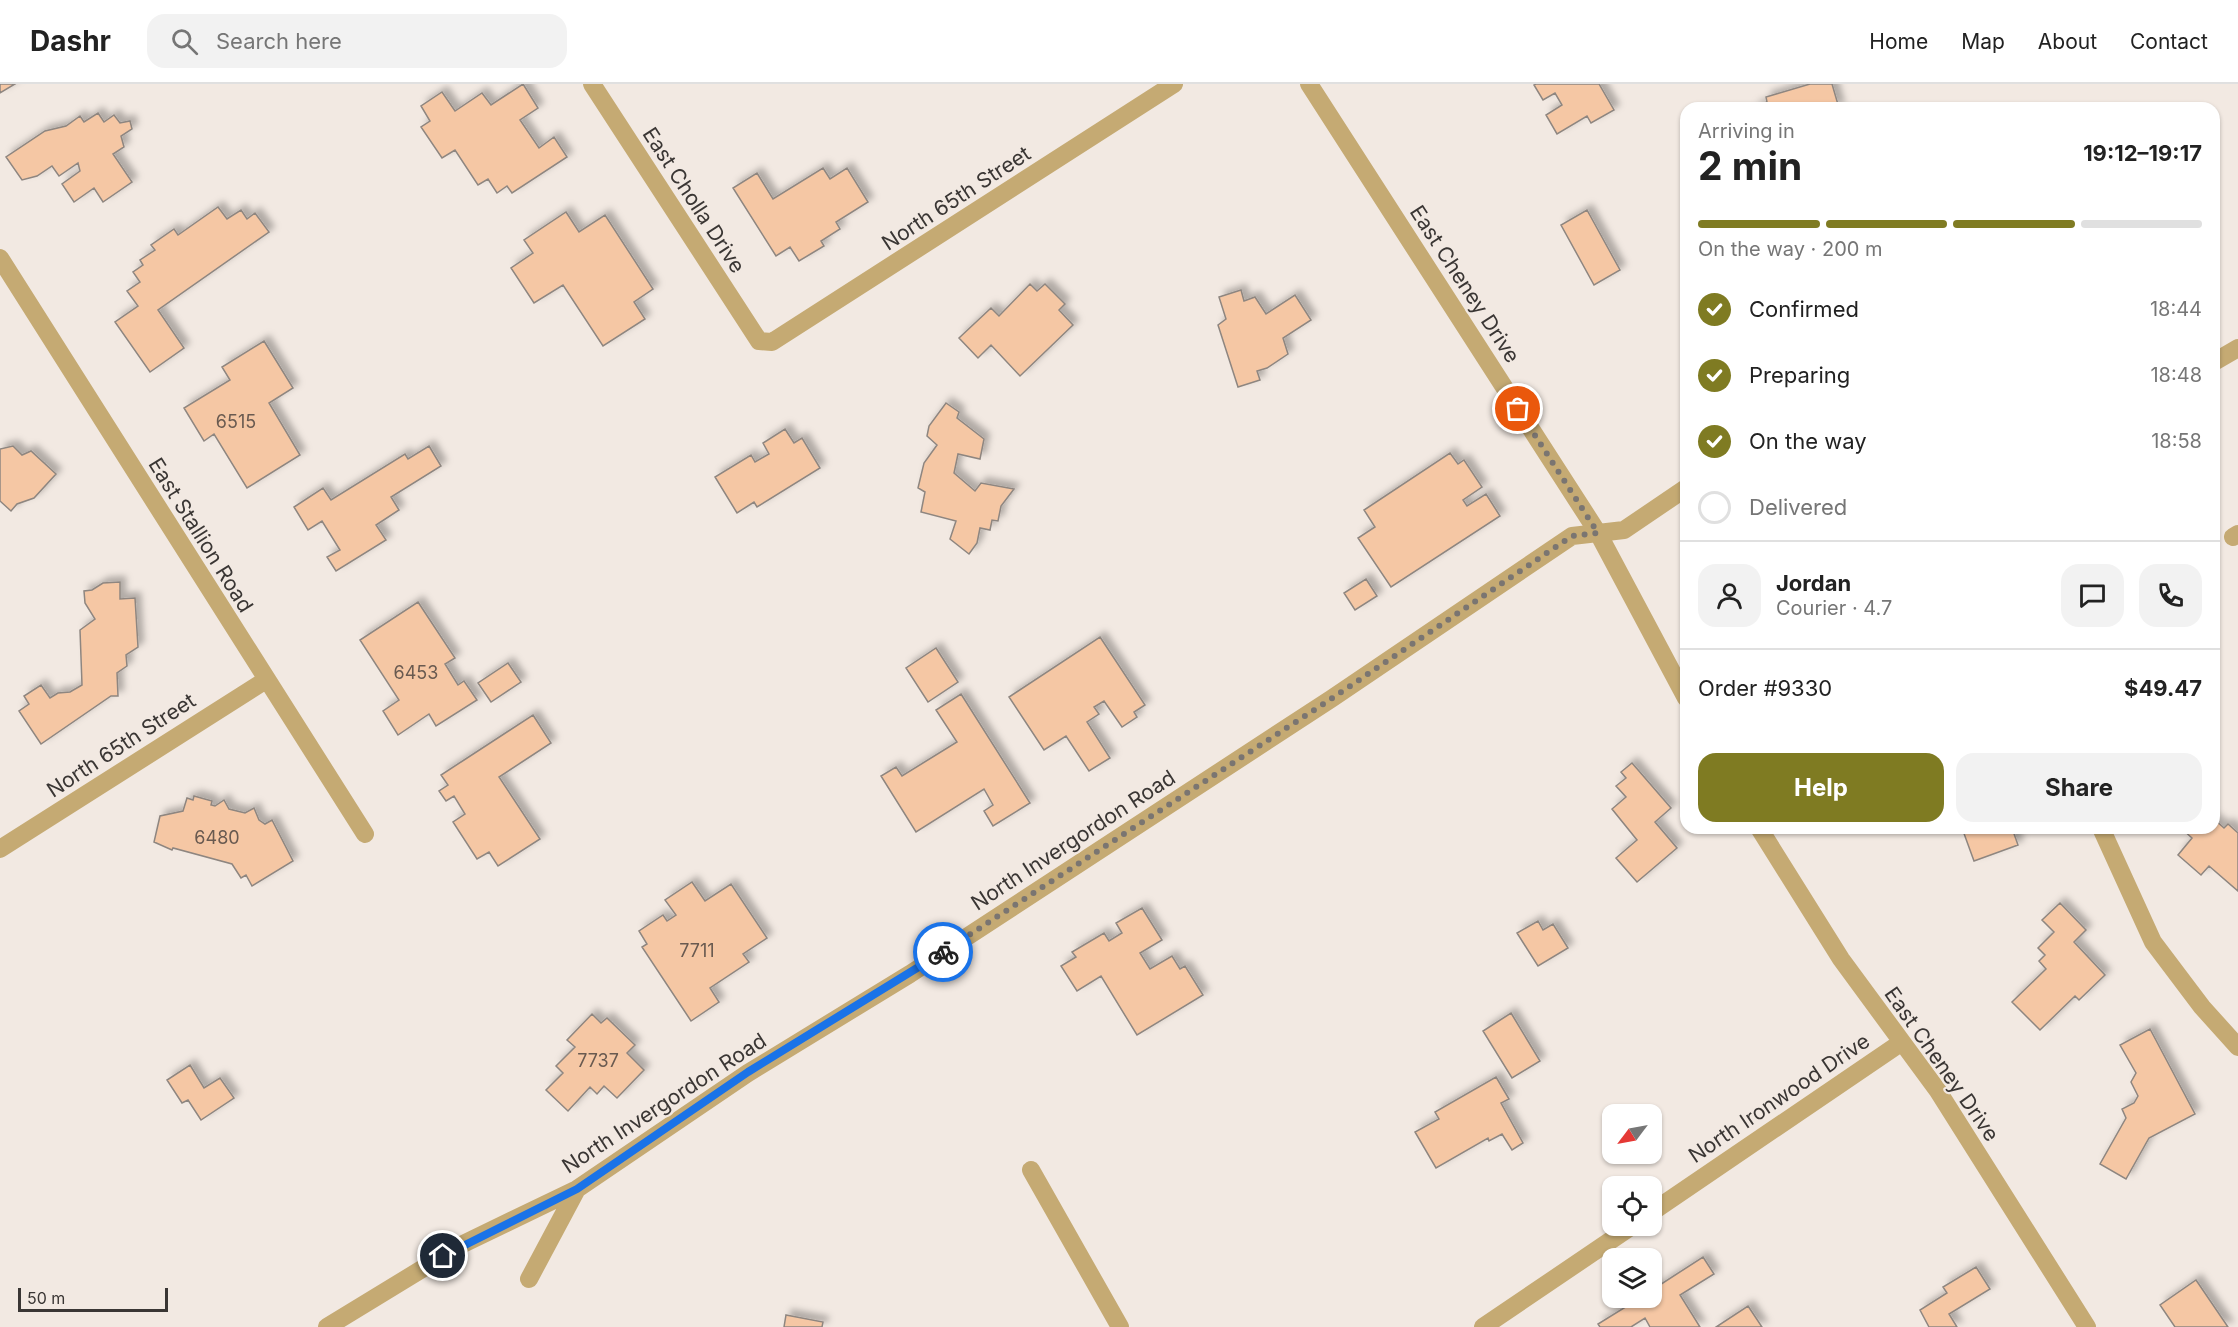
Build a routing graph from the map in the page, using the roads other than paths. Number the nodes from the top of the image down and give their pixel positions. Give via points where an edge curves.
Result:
1 (592, 84) edge
2 (1174, 84) edge
3 (1309, 84) edge
4 (0, 258) edge
5 (759, 341) joint
6 (2238, 348) edge
7 (2220, 358) edge
8 (1680, 492) edge
9 (1598, 533) junction
10 (266, 680) junction
11 (1680, 687) edge
12 (365, 834) dead end
13 (1763, 834) edge
14 (2105, 834) edge
15 (0, 849) edge
16 (1902, 1042) junction
17 (2238, 1047) edge
18 (1031, 1170) dead end
19 (577, 1189) junction
20 (1662, 1205) edge
21 (1618, 1236) edge
22 (529, 1279) dead end
23 (1492, 1324) edge
24 (327, 1327) edge
25 (1120, 1327) edge
26 (2087, 1327) edge

1 - 5 street, East Cholla Drive
2 - 5 street, North 65th Street via 772,342
3 - 9 street, East Cheney Drive
4 - 10 street, East Stallion Road
6 - 7 street
8 - 9 street, North Invergordon Road via 1624,530
9 - 11 street, East Cheney Drive
9 - 19 street, North Invergordon Road via 1572,536 1331,699 910,974 748,1072
10 - 12 street, East Stallion Road
10 - 15 street, North 65th Street
13 - 16 street, East Cheney Drive via 1841,959
14 - 17 street via 2153,942
16 - 20 street, North Ironwood Drive
16 - 26 street, East Cheney Drive via 1938,1091
18 - 25 street
19 - 22 street
19 - 24 street, North Invergordon Road via 463,1244
21 - 23 street

